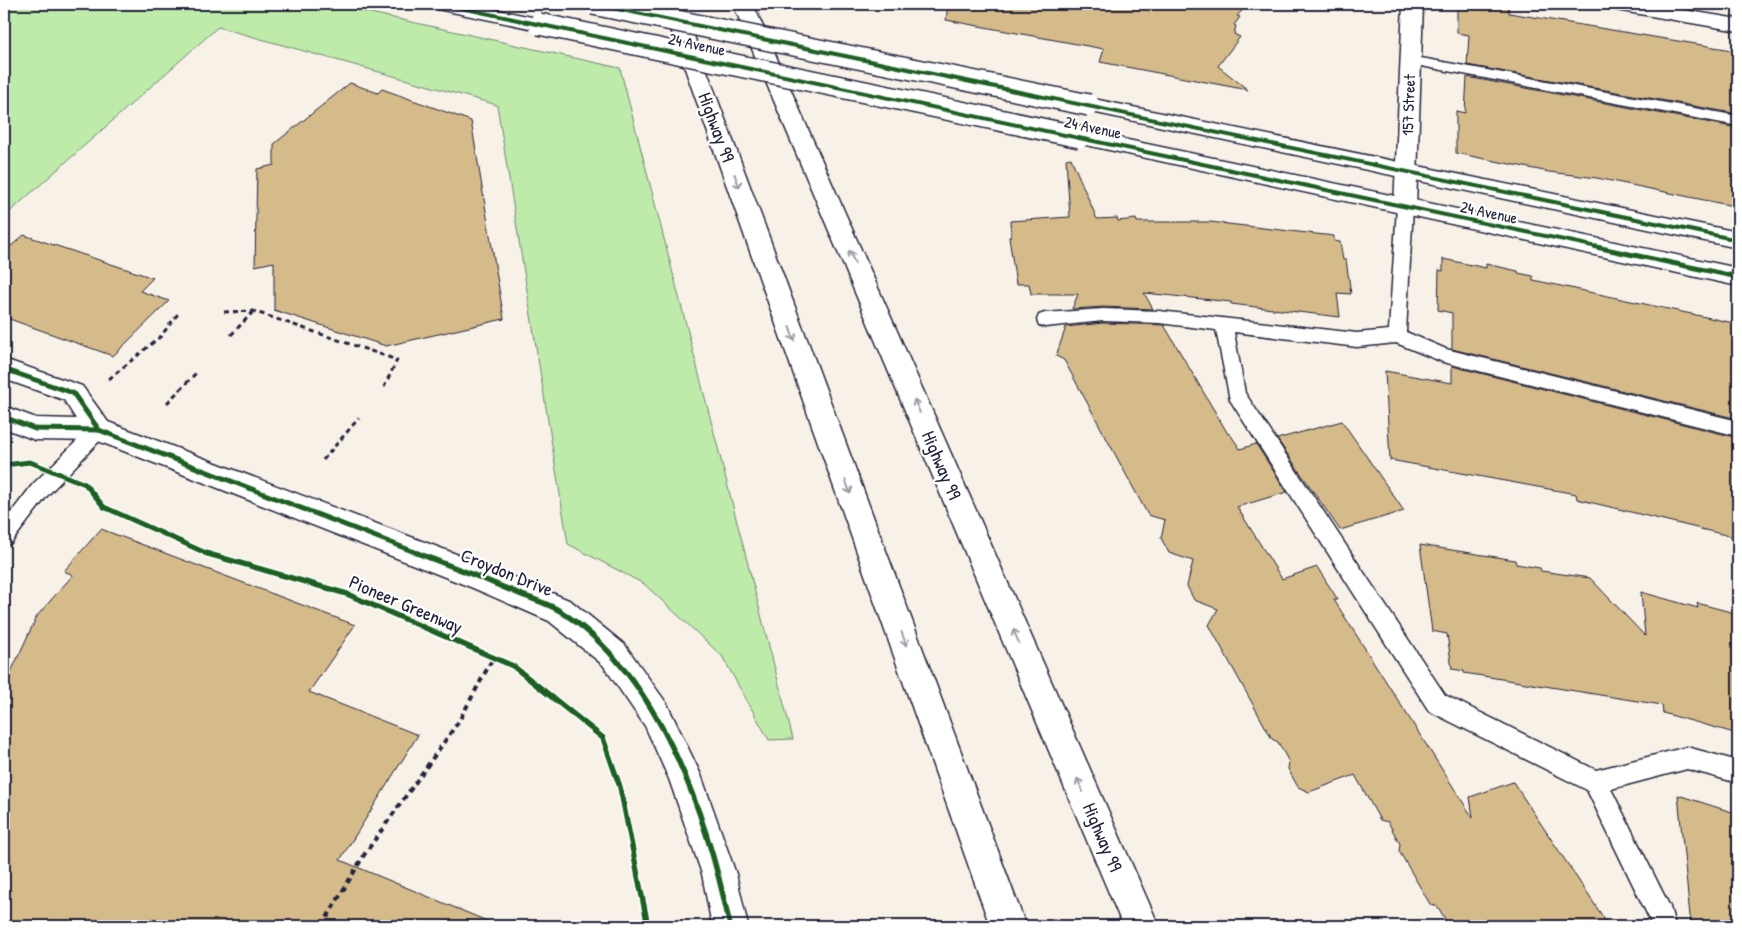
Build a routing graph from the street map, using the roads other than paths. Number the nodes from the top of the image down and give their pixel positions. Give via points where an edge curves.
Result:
1 (442, 4) edge
2 (593, 4) edge
3 (672, 4) edge
4 (743, 4) edge
5 (1413, 4) edge
6 (1616, 4) edge
7 (1738, 25) edge
8 (1410, 60) junction
9 (1738, 121) edge
10 (1406, 172) junction
11 (1405, 206) junction
12 (1738, 240) edge
13 (1738, 277) edge
14 (1045, 320) dead end
15 (1224, 325) junction
16 (1398, 336) junction
17 (4, 369) edge
18 (4, 417) edge
19 (1738, 428) edge
20 (99, 430) junction
21 (4, 537) edge
22 (1738, 772) edge
23 (1595, 782) junction
24 (730, 926) edge
25 (1008, 926) edge
26 (1141, 926) edge
27 (1663, 926) edge

1 - 11 main road, 24 Avenue, bridge
2 - 10 main road, 24 Avenue, bridge
3 -> 25 main road, Highway 99
26 -> 4 main road, Highway 99
5 - 8 main road, 157 Street
6 - 7 main road
8 - 9 lane
8 - 10 main road, 157 Street
10 - 11 main road, 157 Street
10 - 12 main road, 24 Avenue
11 - 13 main road, 24 Avenue
11 - 16 lane
14 - 15 lane via 1103,315 1150,316
15 - 16 lane via 1357,340
15 - 23 lane via 1236,395 1437,703
16 - 19 lane via 1443,355
17 - 20 main road via 73,393
18 - 20 main road, Croydon Drive via 35,429
20 - 21 lane via 40,490
20 - 24 main road, Croydon Drive via 483,578 560,611 614,655 656,716 684,775 719,874
22 - 23 lane via 1687,758
23 - 27 lane

